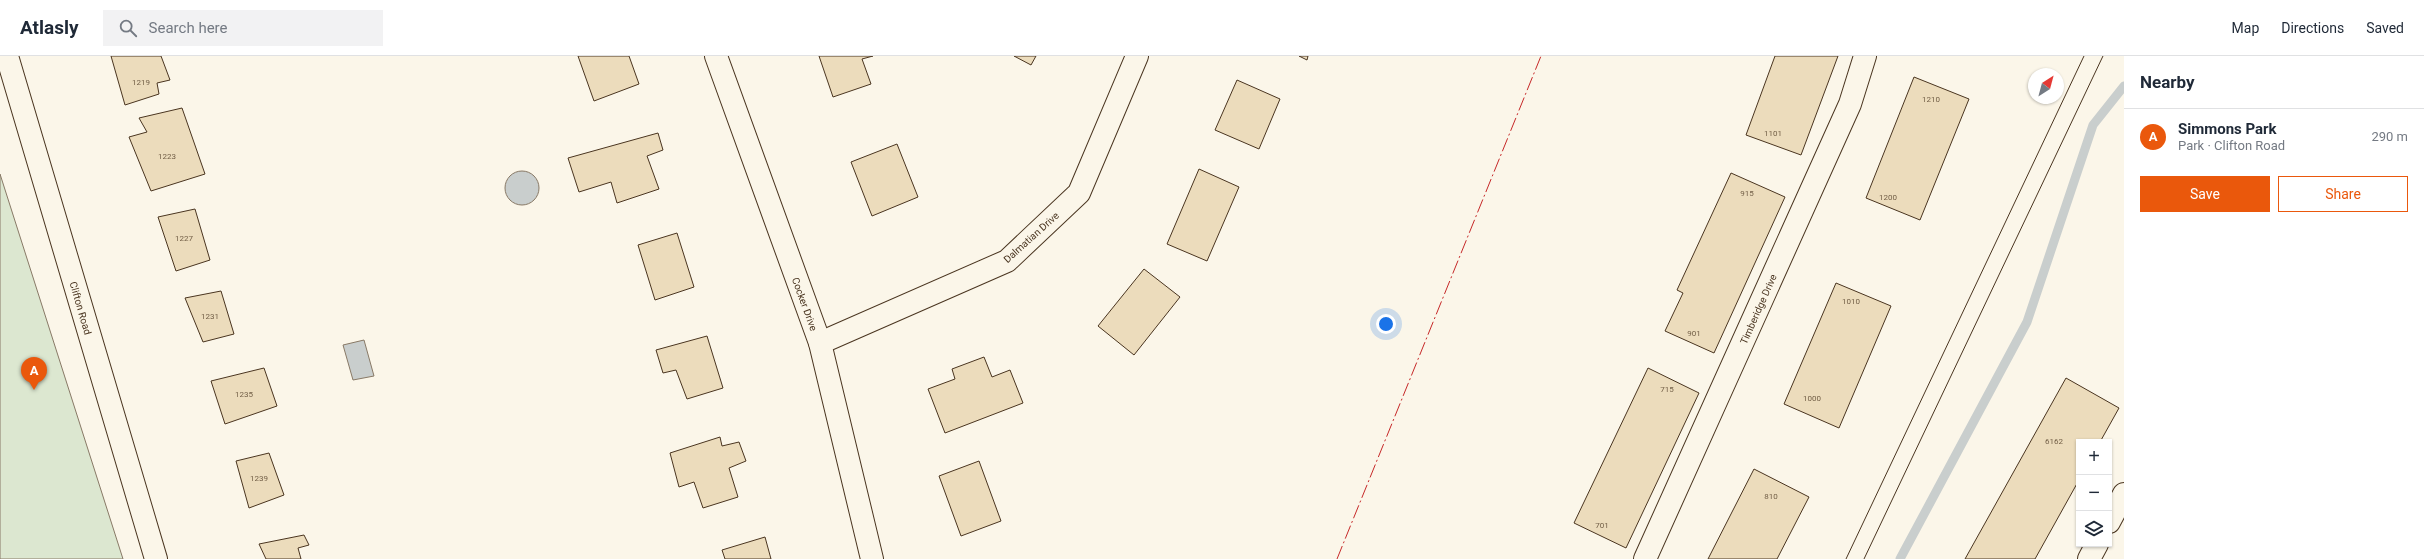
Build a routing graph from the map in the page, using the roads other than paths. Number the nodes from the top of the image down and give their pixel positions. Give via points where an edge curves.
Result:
1 (7, 56) edge
2 (716, 56) edge
3 (1137, 56) edge
4 (1865, 56) edge
5 (820, 344) junction
6 (2124, 494) edge
7 (2112, 516) edge
8 (2096, 547) edge
9 (156, 559) edge
10 (872, 559) edge
11 (1645, 559) edge
12 (2090, 559) edge

1 - 9 street, Clifton Road
2 - 5 street, Cocker Drive
3 - 5 street, Dalmatian Drive via 1079,193 1007,261
4 - 11 street, Timberidge Drive via 1850,104
5 - 10 street, Cocker Drive
6 - 7 street
8 - 12 street

